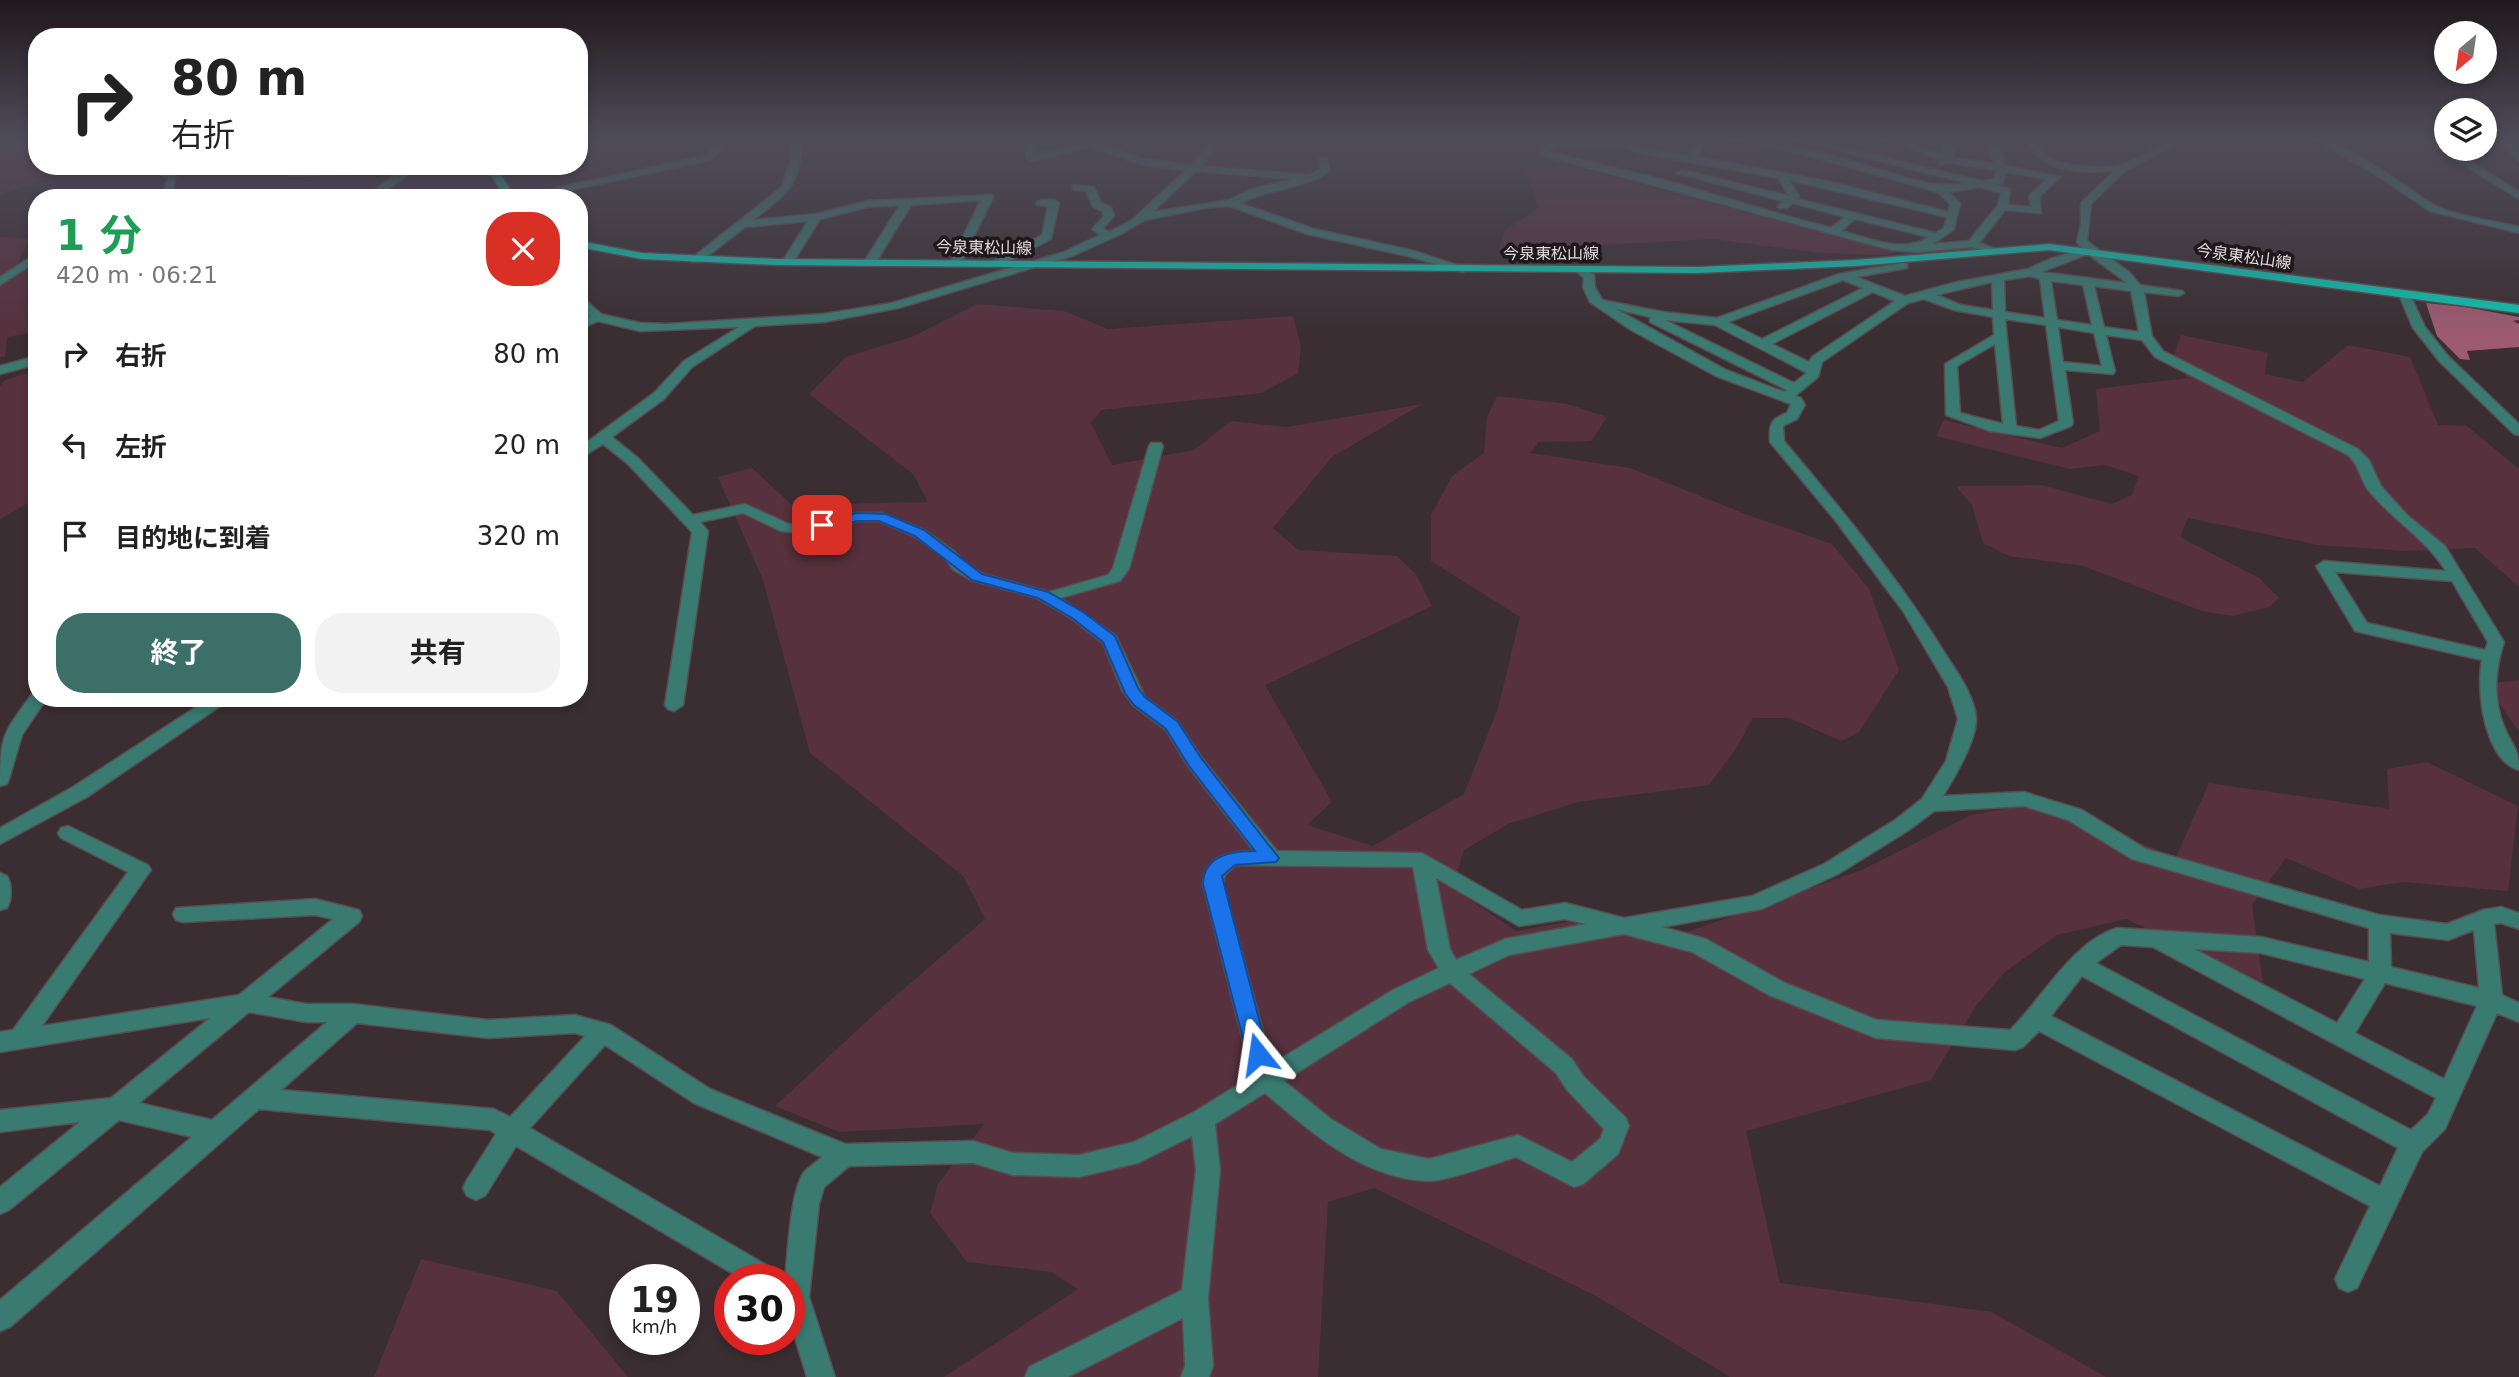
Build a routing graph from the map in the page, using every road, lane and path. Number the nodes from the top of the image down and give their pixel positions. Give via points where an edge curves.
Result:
1 (766, 204) edge
2 (867, 204) edge
3 (906, 204) edge
4 (984, 204) edge
5 (1054, 204) edge
6 (1097, 204) edge
7 (1155, 204) edge
8 (1209, 204) edge
9 (1234, 204) edge
10 (1729, 204) edge
11 (1785, 204) edge
12 (1809, 204) edge
13 (1910, 204) edge
14 (1955, 204) edge
15 (2036, 204) edge
16 (2086, 204) edge
17 (2427, 204) edge
18 (2002, 207) joint
19 (1779, 208) dead end
20 (1855, 215) junction
21 (1953, 216) junction
22 (816, 217) junction
23 (1142, 217) junction
24 (740, 224) junction
25 (2519, 230) edge
26 (1833, 232) junction
27 (1109, 236) junction
28 (1936, 236) junction
29 (1972, 244) junction
30 (588, 246) edge
31 (1919, 249) junction
32 (1990, 250) junction
33 (2090, 250) junction
34 (696, 260) junction
35 (788, 262) junction
36 (870, 262) junction
37 (28, 263) edge
38 (956, 263) junction
39 (998, 263) junction
40 (1037, 264) junction
41 (1903, 266) dead end
42 (1463, 269) junction
43 (1580, 269) junction
44 (2031, 272) junction
45 (1843, 276) junction
46 (1998, 277) junction
47 (2045, 277) junction
48 (0, 282) edge
49 (2088, 284) junction
50 (1872, 288) junction
51 (2137, 289) junction
52 (2178, 293) dead end
53 (1925, 295) junction
54 (2405, 295) junction
55 (1594, 300) junction
56 (1904, 300) junction
57 (2519, 309) edge
58 (588, 310) edge
59 (1635, 310) junction
60 (1998, 314) junction
61 (597, 317) junction
62 (588, 321) edge
63 (1717, 322) junction
64 (2052, 322) junction
65 (752, 324) junction
66 (2100, 330) junction
67 (2001, 336) junction
68 (2145, 337) junction
69 (1762, 344) junction
70 (28, 362) edge
71 (2058, 365) junction
72 (1814, 369) junction
73 (0, 370) edge
74 (1791, 393) junction
75 (2010, 429) junction
76 (2519, 431) edge
77 (604, 438) junction
78 (1156, 446) dead end
79 (588, 449) edge
80 (689, 520) junction
81 (2457, 577) junction
82 (1047, 597) junction
83 (2490, 657) junction
84 (674, 705) dead end
85 (32, 707) edge
86 (209, 707) edge
87 (2519, 764) edge
88 (0, 779) edge
89 (1928, 804) junction
90 (68, 834) dead end
91 (0, 837) edge
92 (1270, 858) junction
93 (1422, 860) junction
94 (0, 881) edge
95 (0, 902) edge
96 (183, 914) dead end
97 (2483, 918) junction
98 (2519, 921) edge
99 (2379, 923) junction
100 (1626, 928) junction
101 (2155, 938) junction
102 (2079, 964) junction
103 (1452, 972) junction
104 (2380, 973) junction
105 (2491, 1000) junction
106 (247, 1003) junction
107 (353, 1013) junction
108 (2519, 1013) edge
109 (2036, 1019) junction
110 (603, 1032) junction
111 (2341, 1036) junction
112 (10, 1040) edge
113 (1264, 1078) junction
114 (2449, 1093) junction
115 (256, 1098) junction
116 (113, 1108) junction
117 (1202, 1119) junction
118 (0, 1121) edge
119 (215, 1131) junction
120 (511, 1132) junction
121 (2413, 1144) junction
122 (844, 1155) junction
123 (476, 1188) dead end
124 (2385, 1201) junction
125 (0, 1202) edge
126 (740, 1264) edge
127 (797, 1264) edge
128 (2348, 1279) dead end
129 (1195, 1298) junction
130 (0, 1318) edge
131 (805, 1330) edge
132 (821, 1377) edge
133 (1039, 1377) edge
134 (1195, 1377) edge

1 - 24 street
2 - 22 street
3 - 36 street
4 - 38 street
5 - 39 street via 1047,237
6 - 27 street via 1107,209 1109,216 1097,229
7 - 23 street
8 - 23 street
9 - 42 street via 1311,233
10 - 26 street
11 - 19 street
12 - 20 street
13 - 21 street
14 - 21 street
15 - 18 street via 2037,211
16 - 33 street via 2082,242
17 - 25 street
18 - 29 street
20 - 26 street
20 - 28 street
21 - 28 street via 1949,229
22 - 24 street
22 - 35 street
23 - 27 street
24 - 34 street
26 - 31 street
27 - 40 street
28 - 31 street
29 - 31 street
29 - 32 street
30 - 34 main road, 今泉東松山線
32 - 33 main road, 今泉東松山線
32 - 43 main road, 今泉東松山線 via 1780,267
33 - 44 street
33 - 51 street via 2112,263
33 - 54 main road, 今泉東松山線
34 - 35 main road, 今泉東松山線
35 - 36 main road, 今泉東松山線
36 - 38 main road, 今泉東松山線
37 - 48 street
38 - 39 main road, 今泉東松山線
39 - 40 main road, 今泉東松山線
40 - 42 main road, 今泉東松山線
40 - 65 street via 894,306
41 - 45 street
42 - 43 main road, 今泉東松山線
43 - 55 street via 1590,277
44 - 46 street
44 - 47 street
45 - 50 street
45 - 63 street
46 - 53 street
46 - 60 street
47 - 49 street
47 - 64 street
49 - 51 street
49 - 66 street
50 - 56 street
50 - 69 street
51 - 52 street
51 - 68 street
53 - 56 street
53 - 60 street via 1958,308
54 - 57 main road, 今泉東松山線
54 - 76 street via 2419,328 2444,358
55 - 59 street
55 - 74 street via 1721,373 1768,393
56 - 72 street via 1816,360
58 - 61 street
59 - 63 street
59 - 74 street
60 - 64 street
60 - 67 street
61 - 62 street
61 - 65 street via 653,328
63 - 69 street
64 - 66 street
64 - 71 street
65 - 77 street via 688,364 659,396
66 - 68 street
66 - 71 street via 2109,371
67 - 75 street
67 - 75 street via 1951,364 1952,415
68 - 81 street via 2172,362 2353,452 2362,460 2374,488 2440,550
69 - 72 street
70 - 73 street
71 - 75 street via 2066,423 2040,434
72 - 74 street
74 - 89 street via 1798,405 1776,426 1777,442 1910,610 1957,687 1967,719 1955,761
77 - 79 street
77 - 80 street via 634,461
78 - 82 street via 1121,569 1114,578
80 - 82 street via 745,508 786,528 881,517 919,533 977,577
80 - 84 street via 700,531
81 - 83 street via 2496,642
81 - 83 street via 2325,566 2361,627
82 - 92 street via 1110,640 1135,695 1172,726
83 - 87 street via 2488,708 2493,727
85 - 88 street via 13,734
86 - 91 street via 80,792
89 - 99 street via 2024,799 2075,815 2139,854
89 - 100 street via 1831,869 1755,903
90 - 112 street via 141,870
92 - 93 street
92 - 113 street via 1232,858 1213,875
93 - 100 street via 1519,918 1565,911
93 - 103 street via 1439,950
94 - 95 street
96 - 106 street via 315,906 352,916
97 - 98 street via 2501,915
97 - 99 street via 2448,932
97 - 105 street
99 - 104 street
100 - 103 street via 1505,947
100 - 109 street via 1698,945 1777,989 1876,1029 2015,1040
101 - 102 street via 2118,936
101 - 104 street via 2260,945
101 - 111 street
102 - 109 street
102 - 121 street
103 - 113 street via 1401,996
103 - 113 street via 1564,1066 1617,1126 1609,1146 1574,1176 1518,1146 1429,1170 1376,1159 1322,1127
104 - 105 street
104 - 111 street
105 - 108 street
105 - 114 street
106 - 107 street via 306,1013
106 - 112 street
106 - 116 street
107 - 110 street via 488,1029 575,1024
107 - 115 street
109 - 124 street
110 - 120 street
110 - 122 street via 702,1096
111 - 114 street
113 - 117 street
114 - 121 street via 2437,1121
115 - 119 street
115 - 120 street via 494,1120
116 - 118 street
116 - 119 street
116 - 125 street
117 - 122 street via 1138,1152 1079,1166 1013,1164 973,1152
117 - 129 street via 1208,1170
119 - 130 street
120 - 123 street
120 - 126 street
121 - 124 street
122 - 127 street via 813,1180
124 - 128 street
129 - 133 street
129 - 134 street via 1199,1366
131 - 132 street

